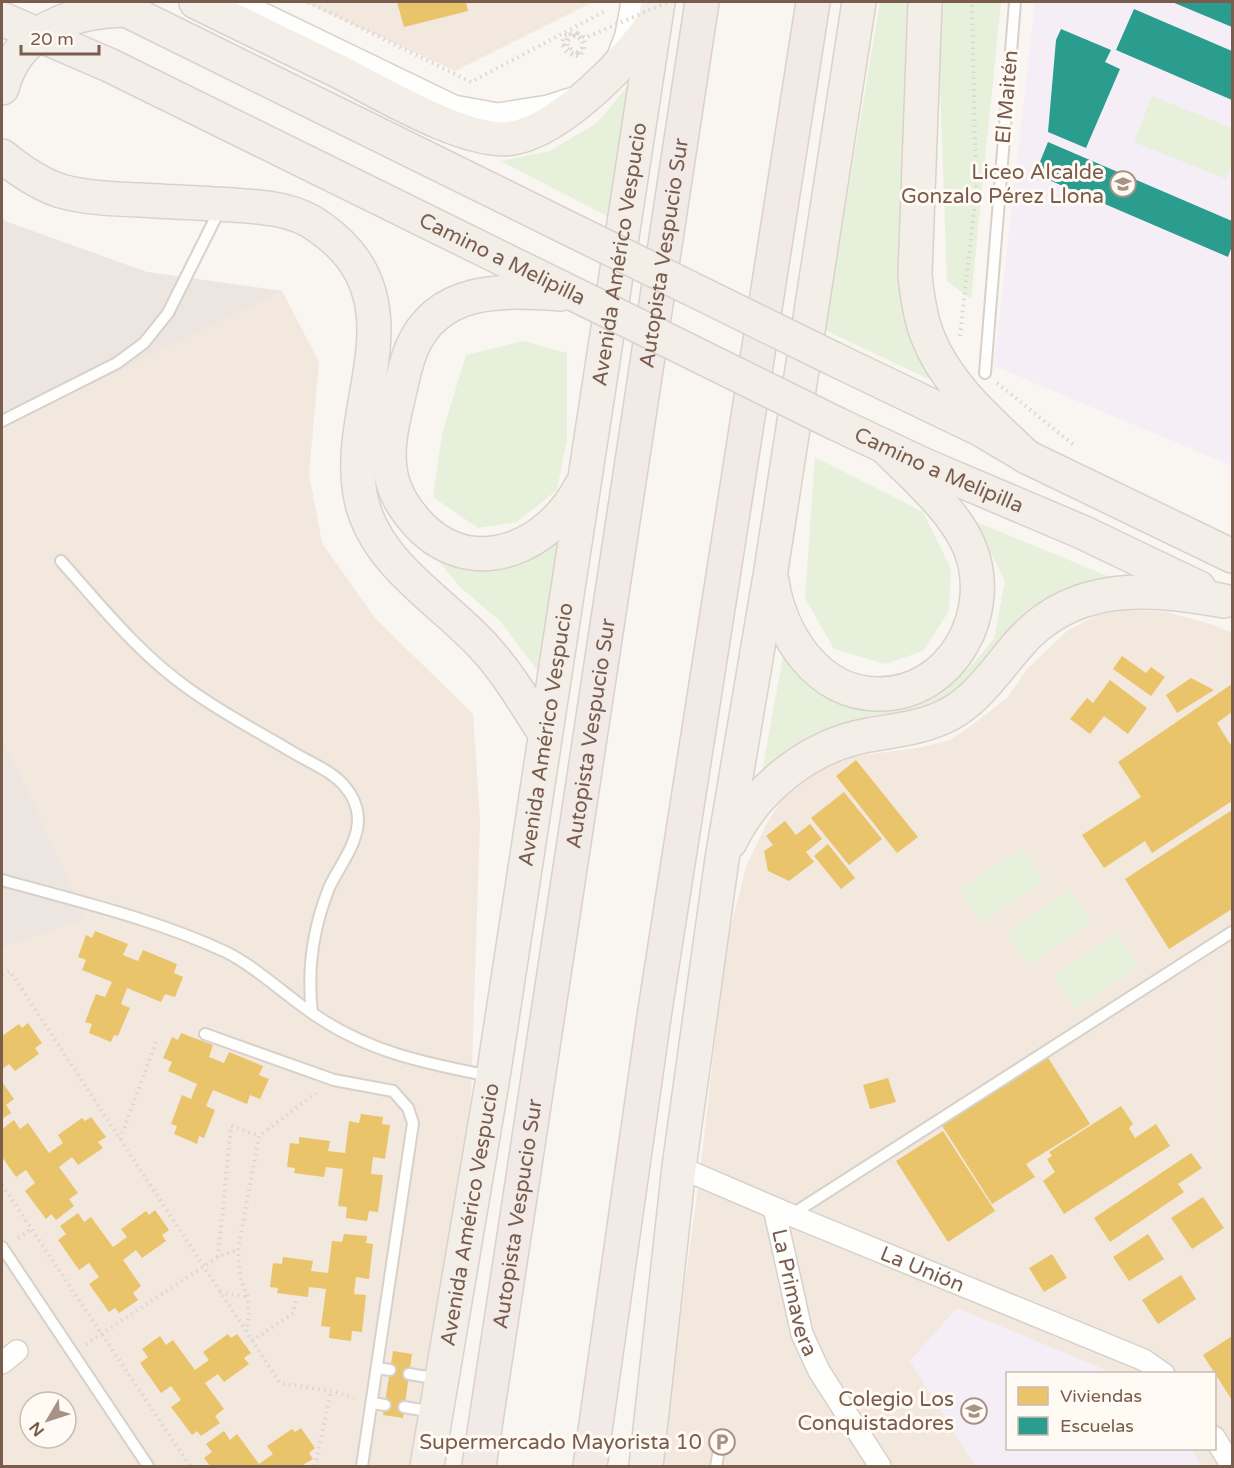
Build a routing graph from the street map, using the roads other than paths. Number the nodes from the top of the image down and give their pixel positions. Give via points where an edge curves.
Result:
1 (196, 2) edge
2 (239, 2) edge
3 (702, 2) edge
4 (813, 2) edge
5 (860, 2) edge
6 (925, 2) edge
7 (1015, 2) edge
8 (118, 6) edge
9 (646, 6) edge
10 (2, 19) edge
11 (39, 34) junction
12 (606, 78) junction
13 (2, 88) edge
14 (2, 135) edge
15 (13, 164) edge
16 (222, 204) junction
17 (580, 297) junction
18 (985, 373) road end
19 (2, 421) edge
20 (884, 446) junction
21 (1027, 457) junction
22 (584, 480) junction
23 (1233, 556) edge
24 (61, 561) dead end
25 (771, 570) junction
26 (1228, 603) edge
27 (545, 734) junction
28 (722, 859) junction
29 (2, 880) edge
30 (1233, 932) edge
31 (312, 1013) junction
32 (205, 1034) dead end
33 (493, 1077) junction
34 (679, 1167) junction
35 (783, 1212) junction
36 (2, 1248) edge
37 (377, 1368) junction
38 (390, 1370) dead end
39 (1161, 1372) edge
40 (409, 1374) dead end
41 (442, 1379) junction
42 (372, 1403) junction
43 (385, 1405) dead end
44 (404, 1407) dead end
45 (436, 1412) junction
46 (1216, 1439) edge
47 (718, 1455) dead end
48 (148, 1467) edge
49 (362, 1467) edge
50 (427, 1467) edge
51 (479, 1467) edge
52 (590, 1467) edge
53 (646, 1467) edge
54 (716, 1467) edge
55 (880, 1467) edge
56 (1232, 1467) edge

1 - 12 main road via 429,116 479,135 526,135 556,118
2 - 12 street via 429,95 477,112 498,114 548,106
3 - 51 highway, Autopista Vespucio Sur
4 - 52 highway via 655,1010
5 - 25 main road
6 - 21 main road via 915,275 922,318 934,349 957,384
7 - 18 lane, El Maitén
8 - 11 main road via 86,13
8 - 21 main road, bridge via 980,429
9 - 12 main road via 642,39
9 - 22 main road, Avenida Américo Vespucio
10 - 11 main road, Camino a Melipilla
11 - 13 main road via 16,56
11 - 17 main road, Camino a Melipilla via 120,70
14 - 15 main road
15 - 16 main road via 61,191 116,199
16 - 19 lane via 168,313 144,343 117,363
16 - 27 main road via 275,209 308,220 340,244 361,271 374,312 356,467 368,522 393,561 485,648
17 - 20 main road, Camino a Melipilla, bridge
17 - 22 main road via 498,291 465,298 441,311 416,340 406,363 389,463 397,495 416,522 452,548 478,554 510,549 545,531 574,500
20 - 25 main road via 946,511 963,534 975,561 978,599 974,618 959,650 948,663 921,683 888,693 856,691 832,680 808,663 789,635 780,614
20 - 26 main road, Camino a Melipilla via 1082,532
21 - 23 main road
22 - 27 main road, Avenida Américo Vespucio
24 - 31 lane via 160,666 232,717 324,770 352,796 357,831 330,885 315,929 309,994
25 - 28 main road
26 - 28 main road via 1191,594 1123,591 1070,606 1034,629 978,693 951,713 914,728 848,740 826,748 787,772 748,812
27 - 33 main road, Avenida Américo Vespucio
28 - 34 main road
29 - 31 lane via 176,932 228,953
30 - 35 lane
31 - 33 lane via 380,1049
32 - 37 lane via 334,1080 393,1091 408,1108 414,1123
33 - 41 main road, Avenida Américo Vespucio
34 - 35 street, La Unión
34 - 53 main road
35 - 39 street, La Unión via 1144,1360
35 - 55 street, La Primavera via 802,1334 819,1371
36 - 48 lane
37 - 38 lane
37 - 42 lane
40 - 41 lane
41 - 45 main road, Avenida Américo Vespucio
42 - 43 lane
42 - 49 lane
44 - 45 lane
45 - 50 main road, Avenida Américo Vespucio
46 - 56 street
47 - 54 lane

